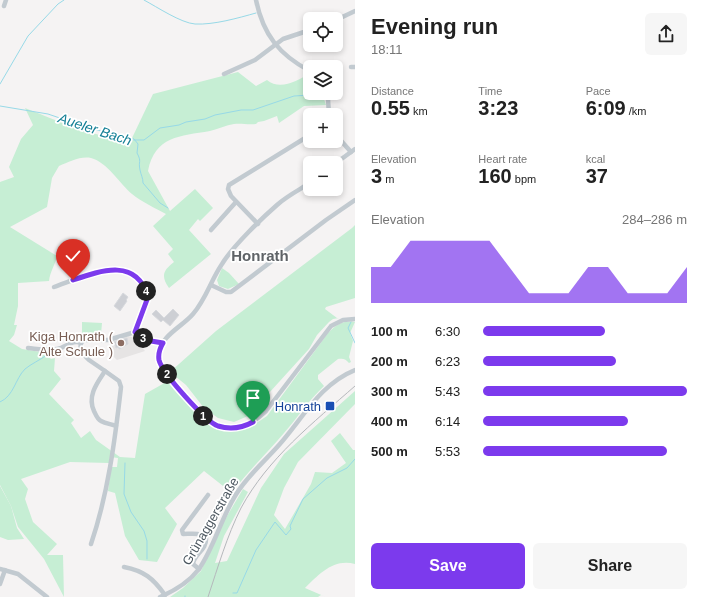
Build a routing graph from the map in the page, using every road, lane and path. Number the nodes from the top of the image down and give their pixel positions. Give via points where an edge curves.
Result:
1 (6, 0) edge
2 (256, 0) edge
3 (4, 6) dead end
4 (355, 11) edge
5 (343, 17) edge
6 (303, 32) edge
7 (276, 46) junction
8 (303, 67) edge
9 (224, 74) dead end
10 (303, 139) edge
11 (343, 141) edge
12 (353, 150) edge
13 (343, 158) edge
14 (303, 188) edge
15 (355, 200) edge
16 (236, 202) junction
17 (258, 224) junction
18 (211, 230) dead end
19 (211, 285) junction
20 (54, 287) dead end
21 (355, 319) edge
22 (135, 332) junction
23 (81, 343) junction
24 (163, 343) junction
25 (28, 348) dead end
26 (355, 370) edge
27 (105, 371) junction
28 (116, 426) junction
29 (208, 495) dead end
30 (91, 544) dead end
31 (124, 567) dead end
32 (2, 569) edge
33 (199, 569) junction
34 (0, 584) edge
35 (165, 595) junction
36 (47, 597) edge
37 (160, 597) edge

1 - 3 street
2 - 7 street via 265,28
4 - 5 street
6 - 7 street via 283,39
7 - 8 street
7 - 9 street via 255,60
10 - 16 street via 232,182 228,188
11 - 12 street
12 - 13 street
14 - 17 street via 276,205
15 - 19 street via 231,292
16 - 17 street
16 - 18 street
17 - 19 street via 226,257
19 - 24 street via 200,306
20 - 22 street via 93,273 114,270 131,272 142,283 148,297
21 - 24 street via 336,323 324,334 266,411 245,426 229,429 212,423 203,416 167,375 159,359
22 - 23 street via 108,340 84,340
22 - 24 street via 151,341
23 - 25 street via 78,341 59,349
23 - 27 street via 83,354
26 - 33 street, Grünaggerstraße via 330,385 254,470 236,494
27 - 28 street via 120,383
27 - 28 street via 93,391 92,406 98,418
28 - 30 street via 99,521
29 - 33 street via 182,530 183,534 198,534 206,538 203,549 193,561
31 - 35 street via 144,572
32 - 34 street
32 - 36 street via 24,578
33 - 35 street, Grünaggerstraße via 185,583
35 - 37 street, Grünaggerstraße

